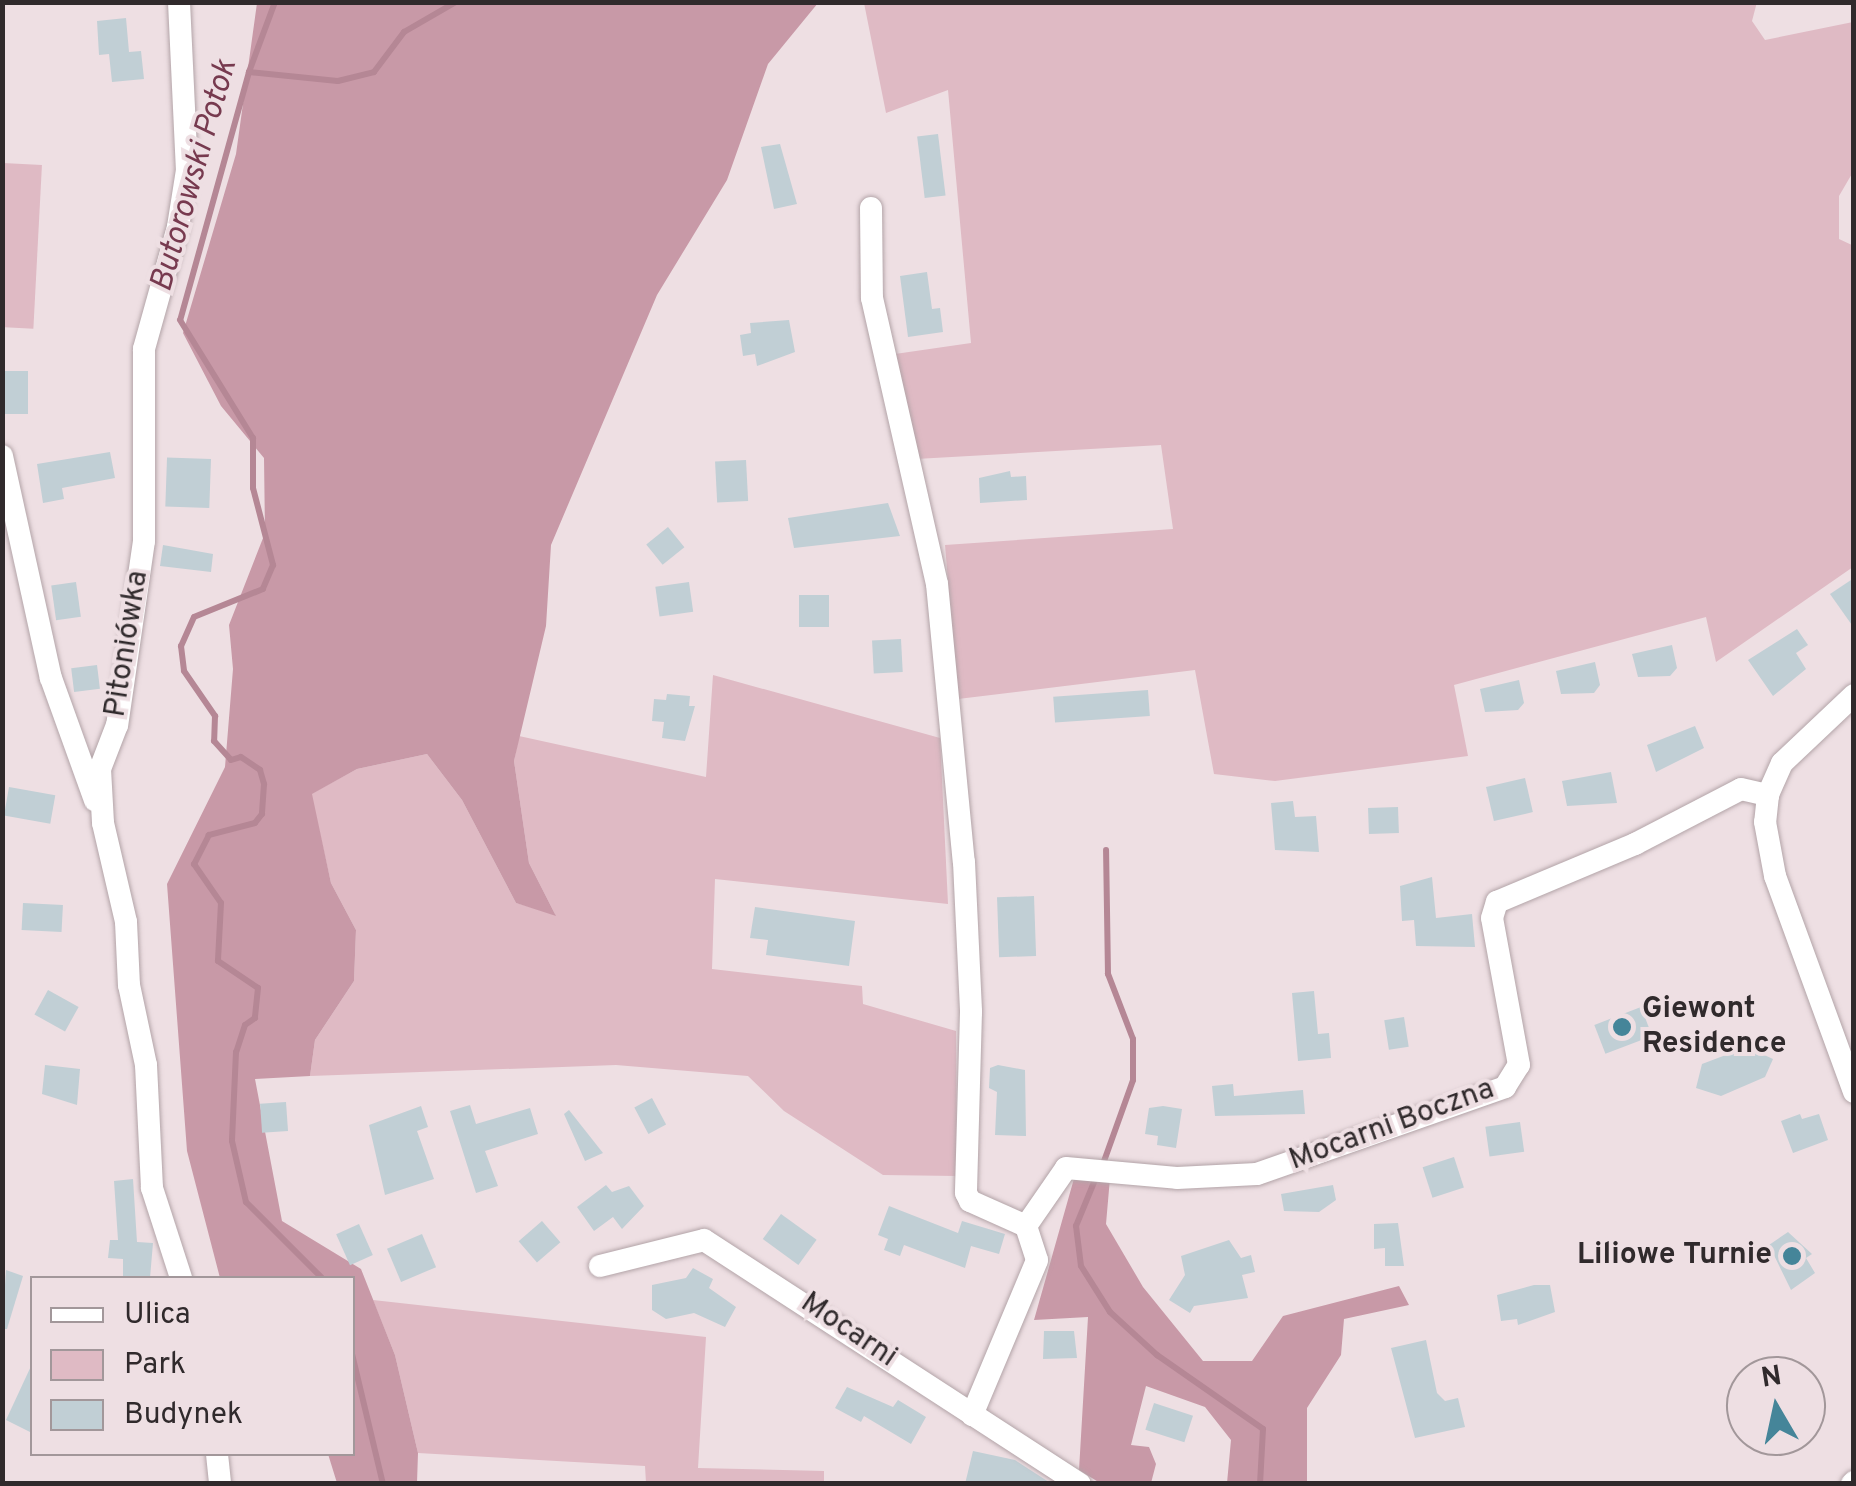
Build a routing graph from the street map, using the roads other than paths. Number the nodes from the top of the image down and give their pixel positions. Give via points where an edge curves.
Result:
1 (180, 2) edge
2 (871, 208) dead end
3 (2, 456) edge
4 (1854, 695) edge
5 (1768, 795) junction
6 (103, 822) junction
7 (1854, 1092) edge
8 (1026, 1226) junction
9 (600, 1266) dead end
10 (179, 1276) edge
11 (972, 1416) junction
12 (217, 1456) edge
13 (220, 1484) edge
14 (1080, 1484) edge

1 - 6 street, Pitoniówka via 186,170 178,228 144,349 144,541 117,725 100,769
2 - 8 street via 872,298 902,455 937,584 964,862 971,1012 966,1193 970,1201
3 - 6 street via 52,678
4 - 5 street via 1790,752
5 - 7 street via 1775,876
5 - 8 street, Mocarni Boczna via 1741,789 1635,844 1497,902 1492,918 1519,1066 1505,1087 1257,1174 1177,1178 1066,1168
6 - 10 street, Pitoniówka via 126,922 129,985 146,1065 152,1188
8 - 11 street via 1037,1260
9 - 11 street, Mocarni via 704,1240
11 - 14 street, Mocarni
12 - 13 street

